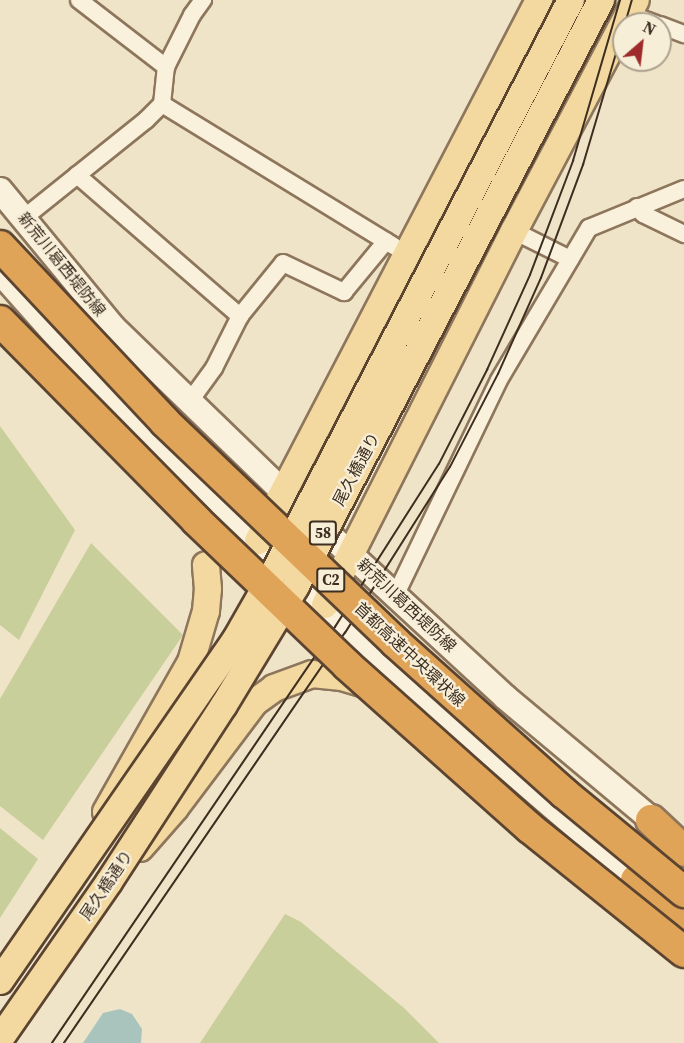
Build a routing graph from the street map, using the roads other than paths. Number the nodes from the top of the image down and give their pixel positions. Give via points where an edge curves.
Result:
1 (80, 0) edge
2 (203, 0) edge
3 (539, 0) edge
4 (571, 0) edge
5 (601, 0) edge
6 (632, 7) edge
7 (166, 67) junction
8 (162, 105) junction
9 (77, 175) junction
10 (684, 189) edge
11 (0, 190) edge
12 (638, 207) junction
13 (25, 217) junction
14 (514, 231) junction
15 (684, 234) edge
16 (0, 246) edge
17 (397, 247) junction
18 (570, 259) junction
19 (0, 272) edge
20 (0, 309) edge
21 (240, 316) junction
22 (0, 321) edge
23 (190, 401) junction
24 (284, 492) junction
25 (258, 541) junction
26 (352, 553) junction
27 (206, 565) joint
28 (396, 594) junction
29 (325, 605) junction
30 (382, 691) joint
31 (651, 820) junction
32 (684, 845) edge
33 (684, 851) edge
34 (83, 862) junction
35 (636, 880) joint
36 (109, 882) junction
37 (684, 892) edge
38 (684, 919) edge
39 (684, 938) edge
40 (684, 952) edge
41 (0, 981) edge
42 (0, 1039) edge

1 - 7 street
2 - 7 street
3 - 17 main road
4 - 34 main road, 尾久橋通り / 58, bridge via 276,569 236,639
5 - 36 main road, 尾久橋通り / 58, bridge via 296,586
6 - 14 main road
7 - 8 street
8 - 9 street
8 - 17 street
9 - 13 street
9 - 21 street
10 - 12 street
11 - 13 main road, 新荒川葛西堤防線
12 - 15 street via 643,214
12 - 18 street via 589,228
13 - 23 main road, 新荒川葛西堤防線 via 113,327
14 - 18 street
14 - 26 main road
16 - 37 highway, 首都高速中央環状線 / C2, bridge via 165,422 396,642 564,793
17 - 21 street via 344,292 283,263
17 - 24 main road
18 - 28 street via 499,380
19 - 25 main road via 79,362
20 - 27 main road via 188,521 202,546
21 - 23 street via 213,368
22 - 40 highway, bridge via 346,665 530,828
23 - 24 main road, 新荒川葛西堤防線
24 - 25 main road
24 - 26 main road, 新荒川葛西堤防線
25 - 29 main road
26 - 28 main road, 新荒川葛西堤防線
26 - 29 main road
27 - 34 main road, bridge via 206,611 191,662 113,799
28 - 31 main road, 新荒川葛西堤防線 via 505,697
29 - 35 main road via 376,655
30 - 36 main road, bridge via 342,677 312,674 274,688 255,702 176,808
30 - 39 main road via 430,724
31 - 32 main road, 新荒川葛西堤防線
31 - 33 highway
34 - 41 main road, 尾久橋通り / 58, bridge
35 - 38 highway
36 - 42 main road, 尾久橋通り / 58, bridge

